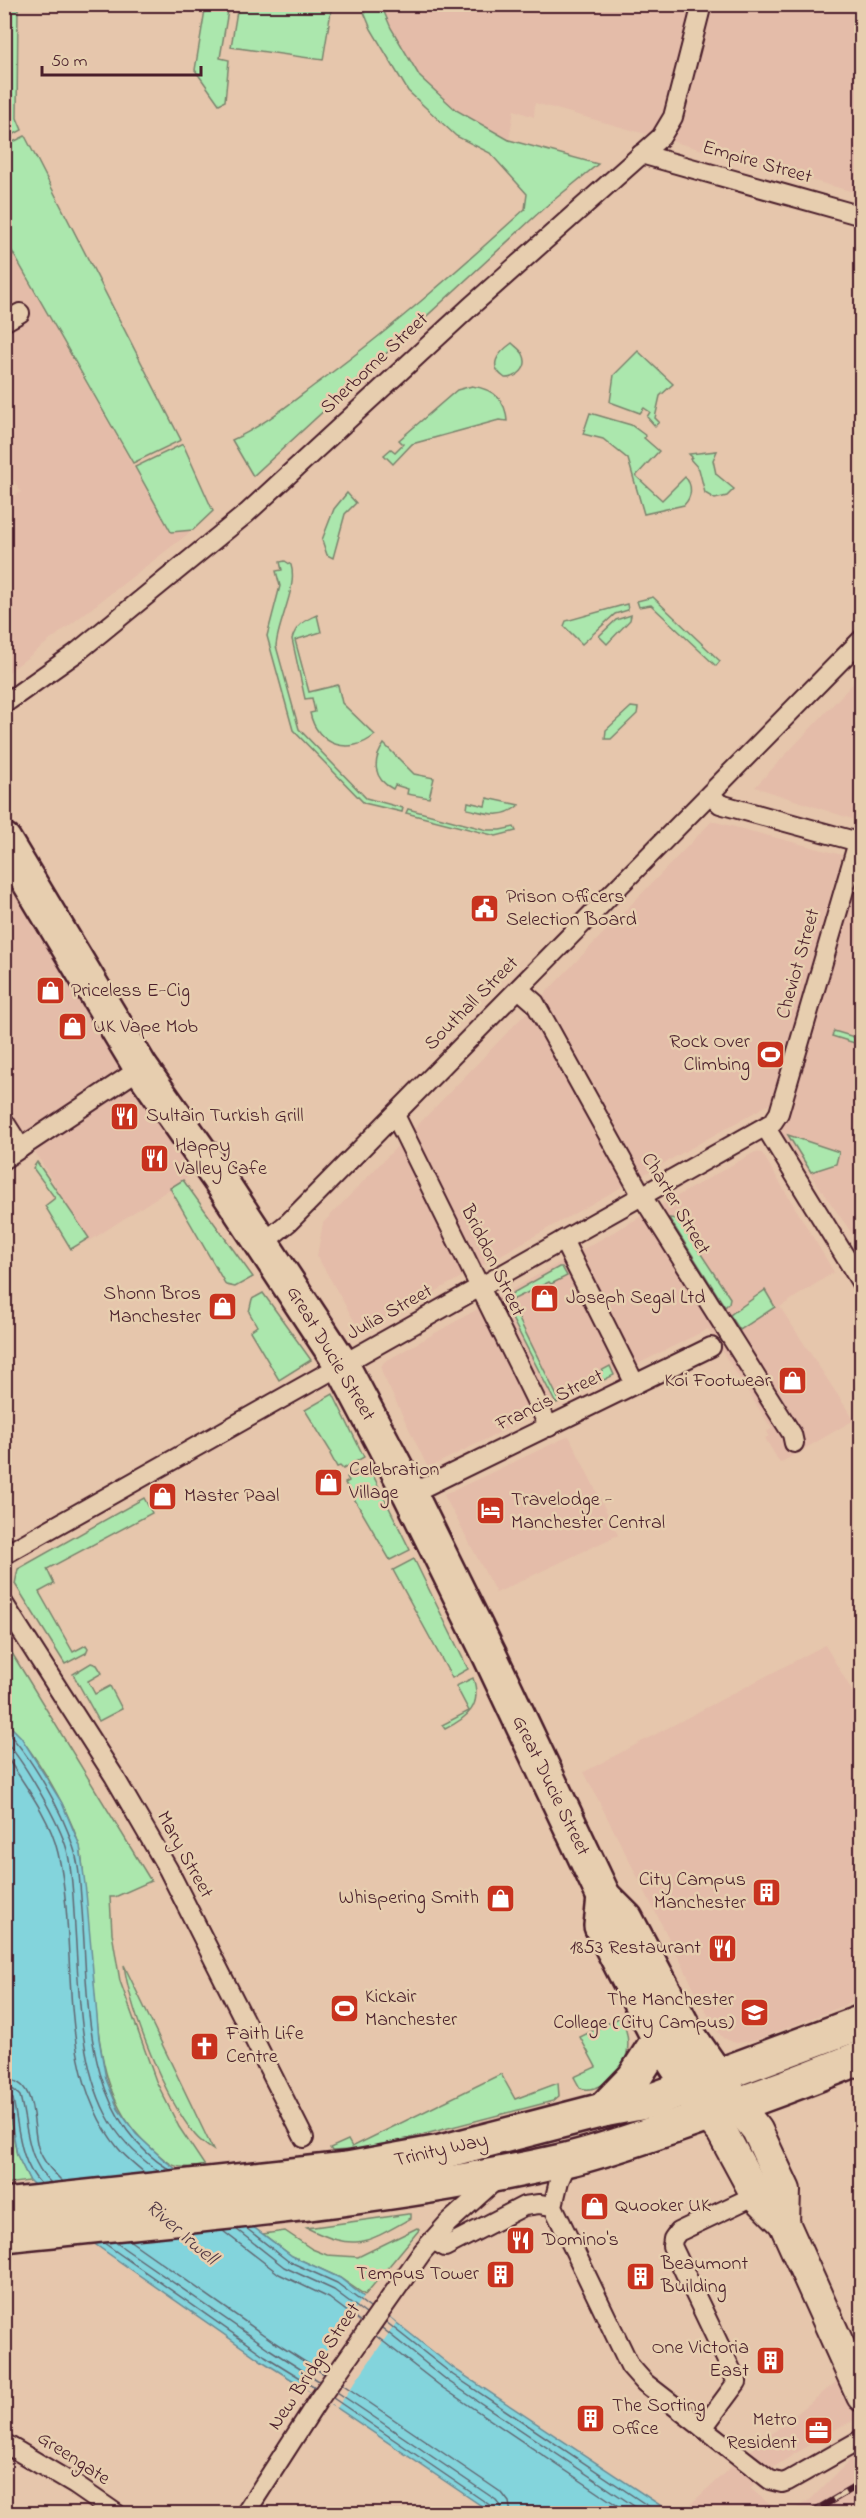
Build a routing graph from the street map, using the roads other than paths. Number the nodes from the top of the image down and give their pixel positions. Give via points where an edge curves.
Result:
1 (702, 4) edge
2 (641, 154) junction
3 (861, 216) edge
4 (858, 649) edge
5 (4, 704) edge
6 (710, 794) junction
7 (4, 840) edge
8 (860, 843) edge
9 (519, 988) junction
10 (141, 1068) junction
11 (395, 1115) junction
12 (4, 1120) edge
13 (766, 1128) junction
14 (21, 1148) junction
15 (4, 1159) edge
16 (642, 1196) junction
17 (563, 1240) junction
18 (262, 1244) junction
19 (861, 1284) edge
20 (480, 1287) junction
21 (711, 1347) dead end
22 (342, 1365) junction
23 (635, 1384) junction
24 (549, 1427) junction
25 (794, 1443) dead end
26 (410, 1494) junction
27 (4, 1555) edge
28 (4, 1604) edge
29 (604, 1897) junction
30 (861, 2022) edge
31 (659, 2039) junction
32 (861, 2057) edge
33 (704, 2081) junction
34 (603, 2110) junction
35 (722, 2110) junction
36 (304, 2138) dead end
37 (568, 2159) junction
38 (503, 2173) junction
39 (316, 2187) junction
40 (756, 2195) junction
41 (4, 2206) edge
42 (554, 2206) junction
43 (784, 2223) junction
44 (4, 2235) edge
45 (433, 2240) junction
46 (861, 2396) edge
47 (703, 2428) junction
48 (861, 2439) edge
49 (4, 2443) edge
50 (117, 2514) edge
51 (245, 2514) edge

1 - 2 street, Sherborne Street via 673,117 661,137
2 - 3 street, Empire Street
2 - 5 street, Sherborne Street via 247,513 76,653
4 - 6 street, Southall Street
6 - 8 street via 720,804
6 - 9 street, Southall Street
7 - 10 highway, Great Ducie Street
8 - 13 street, Cheviot Street via 778,1113
9 - 11 street, Southall Street
9 - 16 street, Charter Street via 534,1003
10 - 14 street
10 - 18 highway, Great Ducie Street
11 - 18 street, Southall Street via 280,1231
11 - 20 street, Briddon Street
12 - 14 street
13 - 16 street, Julia Street
13 - 19 street
14 - 15 street
16 - 17 street, Julia Street
16 - 25 street, Charter Street via 792,1434
17 - 20 street, Julia Street
17 - 23 street
18 - 22 highway, Great Ducie Street
20 - 22 street, Julia Street
20 - 24 street, Briddon Street
21 - 23 street, Francis Street
22 - 26 highway, Great Ducie Street
22 - 27 street, Julia Street
23 - 24 street, Francis Street
24 - 26 street, Francis Street
26 - 29 highway, Great Ducie Street
28 - 36 street, Mary Street via 172,1875
29 - 31 highway, Great Ducie Street via 601,1926
29 - 33 highway, Great Ducie Street via 626,1919 685,2030
30 - 33 highway, Trinity Way
31 - 33 highway, Great Ducie Street
31 - 34 highway via 634,2078
32 - 35 highway, Trinity Way
33 - 34 highway, Trinity Way via 650,2101
33 - 35 highway, Great Ducie Street
34 - 39 highway, Trinity Way via 383,2164
35 - 37 highway, Trinity Way
35 - 40 main road, Great Ducie Street via 722,2132
35 - 43 main road, Great Ducie Street via 757,2130 785,2190
37 - 38 highway, Trinity Way
37 - 42 street
38 - 39 highway, Trinity Way via 407,2190
38 - 45 street, New Bridge Street
39 - 41 highway, Trinity Way
39 - 44 highway, Trinity Way
40 - 43 main road, Great Ducie Street
40 - 47 street via 678,2232 673,2239 672,2246 737,2382
42 - 45 street via 524,2206 445,2247
42 - 47 street via 630,2366 645,2383
43 - 46 main road, Great Ducie Street
45 - 51 street, New Bridge Street via 384,2304
47 - 48 street via 770,2480 782,2482
49 - 50 street, Greengate

